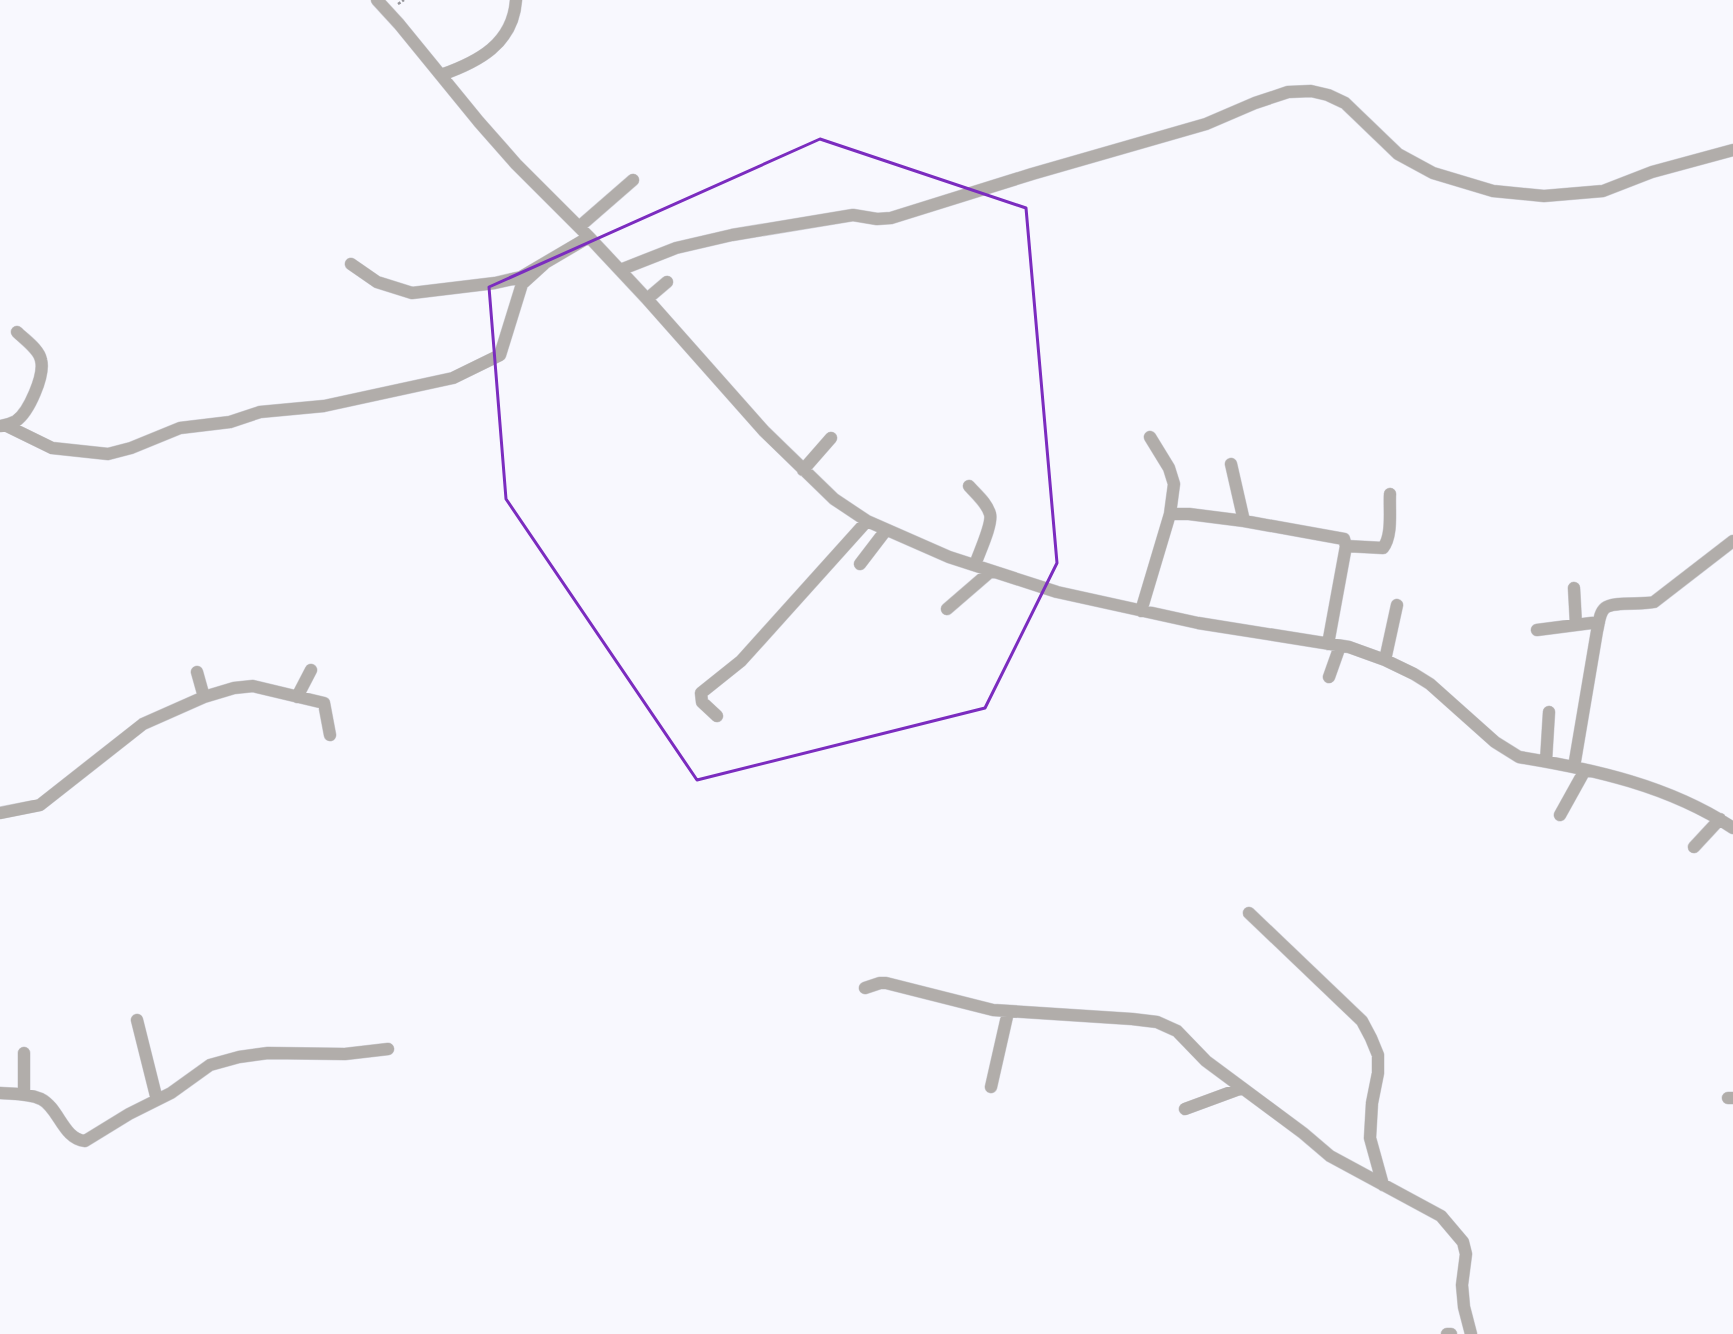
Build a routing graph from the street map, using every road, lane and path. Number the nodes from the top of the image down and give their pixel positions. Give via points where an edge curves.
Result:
1 (377, 0) edge
2 (516, 0) edge
3 (441, 75) junction
4 (1733, 150) edge
5 (633, 180) dead end
6 (579, 227) junction
7 (589, 237) junction
8 (351, 264) dead end
9 (544, 264) junction
10 (620, 270) junction
11 (667, 282) dead end
12 (647, 299) junction
13 (17, 332) dead end
14 (3, 425) edge
15 (831, 438) dead end
16 (1150, 438) dead end
17 (1231, 464) dead end
18 (803, 470) junction
19 (969, 486) dead end
20 (1390, 494) dead end
21 (1170, 514) junction
22 (868, 521) junction
23 (1244, 521) junction
24 (886, 530) junction
25 (1733, 542) edge
26 (1346, 546) junction
27 (860, 564) dead end
28 (975, 565) junction
29 (991, 571) junction
30 (1574, 588) dead end
31 (1397, 605) dead end
32 (947, 609) dead end
33 (1141, 610) junction
34 (1599, 622) junction
35 (1576, 625) junction
36 (1537, 630) dead end
37 (1328, 644) junction
38 (1340, 646) junction
39 (1384, 660) junction
40 (311, 670) dead end
41 (197, 672) dead end
42 (1329, 677) dead end
43 (297, 697) junction
44 (204, 698) junction
45 (1549, 712) dead end
46 (717, 716) dead end
47 (330, 735) dead end
48 (1546, 761) junction
49 (1580, 769) junction
50 (0, 813) edge
51 (1560, 815) dead end
52 (1720, 819) junction
53 (1733, 828) edge
54 (1694, 847) dead end
55 (1249, 913) dead end
56 (865, 988) dead end
57 (1008, 1012) junction
58 (137, 1020) dead end
59 (388, 1049) dead end
60 (24, 1053) dead end
61 (990, 1087) dead end
62 (1242, 1088) junction
63 (0, 1093) edge
64 (24, 1094) junction
65 (157, 1100) junction
66 (1185, 1109) dead end
67 (1383, 1185) junction
68 (1447, 1334) edge
69 (1451, 1334) edge
70 (1471, 1334) edge

1 - 3 street
2 - 3 street via 510,26 499,42 474,61
3 - 6 street via 526,175
4 - 10 street via 1652,172 1603,191 1544,196 1493,191 1433,173 1398,154 1345,103 1311,91 1288,92 1206,124 891,218 877,219 853,215 732,235 676,248
5 - 6 street
6 - 7 street
7 - 9 street
7 - 10 street
8 - 9 street via 378,282 412,293 495,283 522,277
9 - 14 street via 522,284 500,355 453,378 324,406 260,412 230,422 180,428 131,448 108,454 52,448
10 - 12 street
11 - 12 street
12 - 18 street via 764,432
13 - 14 street via 37,351 42,369 39,382 24,412 15,421
15 - 18 street
16 - 21 street via 1172,474 1174,484
17 - 23 street
18 - 22 street via 834,499
19 - 28 street via 988,510 991,519
20 - 26 street via 1388,538 1383,548
21 - 23 street
21 - 33 street
22 - 24 street
22 - 46 street via 741,661 701,693 702,702
23 - 26 street via 1339,537 1346,540
24 - 27 street
24 - 28 street via 949,557
25 - 34 street via 1654,602 1612,604 1605,608
26 - 37 street
28 - 29 street
29 - 32 street
29 - 33 street via 1057,592
30 - 35 street
31 - 39 street
33 - 37 street via 1198,623
34 - 35 street
34 - 49 street
35 - 36 street
37 - 38 street
38 - 39 street
38 - 42 street
39 - 48 street via 1430,684 1495,742 1510,752 1520,757
40 - 43 street
41 - 44 street
43 - 44 street via 254,686 234,688
43 - 47 street via 324,703
44 - 50 street via 143,724 40,805
45 - 48 street
48 - 49 street
49 - 51 street
49 - 52 street via 1648,787
52 - 53 street
52 - 54 street
55 - 67 street via 1362,1021 1371,1038 1378,1055 1378,1073 1372,1102 1370,1138
56 - 57 street via 880,982 886,983
57 - 61 street
57 - 62 street via 1132,1019 1168,1026 1187,1040 1206,1061
58 - 65 street
59 - 65 street via 346,1054 268,1053 239,1057 210,1065
60 - 64 street
62 - 66 street
62 - 67 street via 1330,1156
63 - 64 street
64 - 65 street via 42,1100 78,1141 85,1141
67 - 70 street via 1441,1216 1463,1242 1466,1254 1462,1285 1464,1307
68 - 69 street

